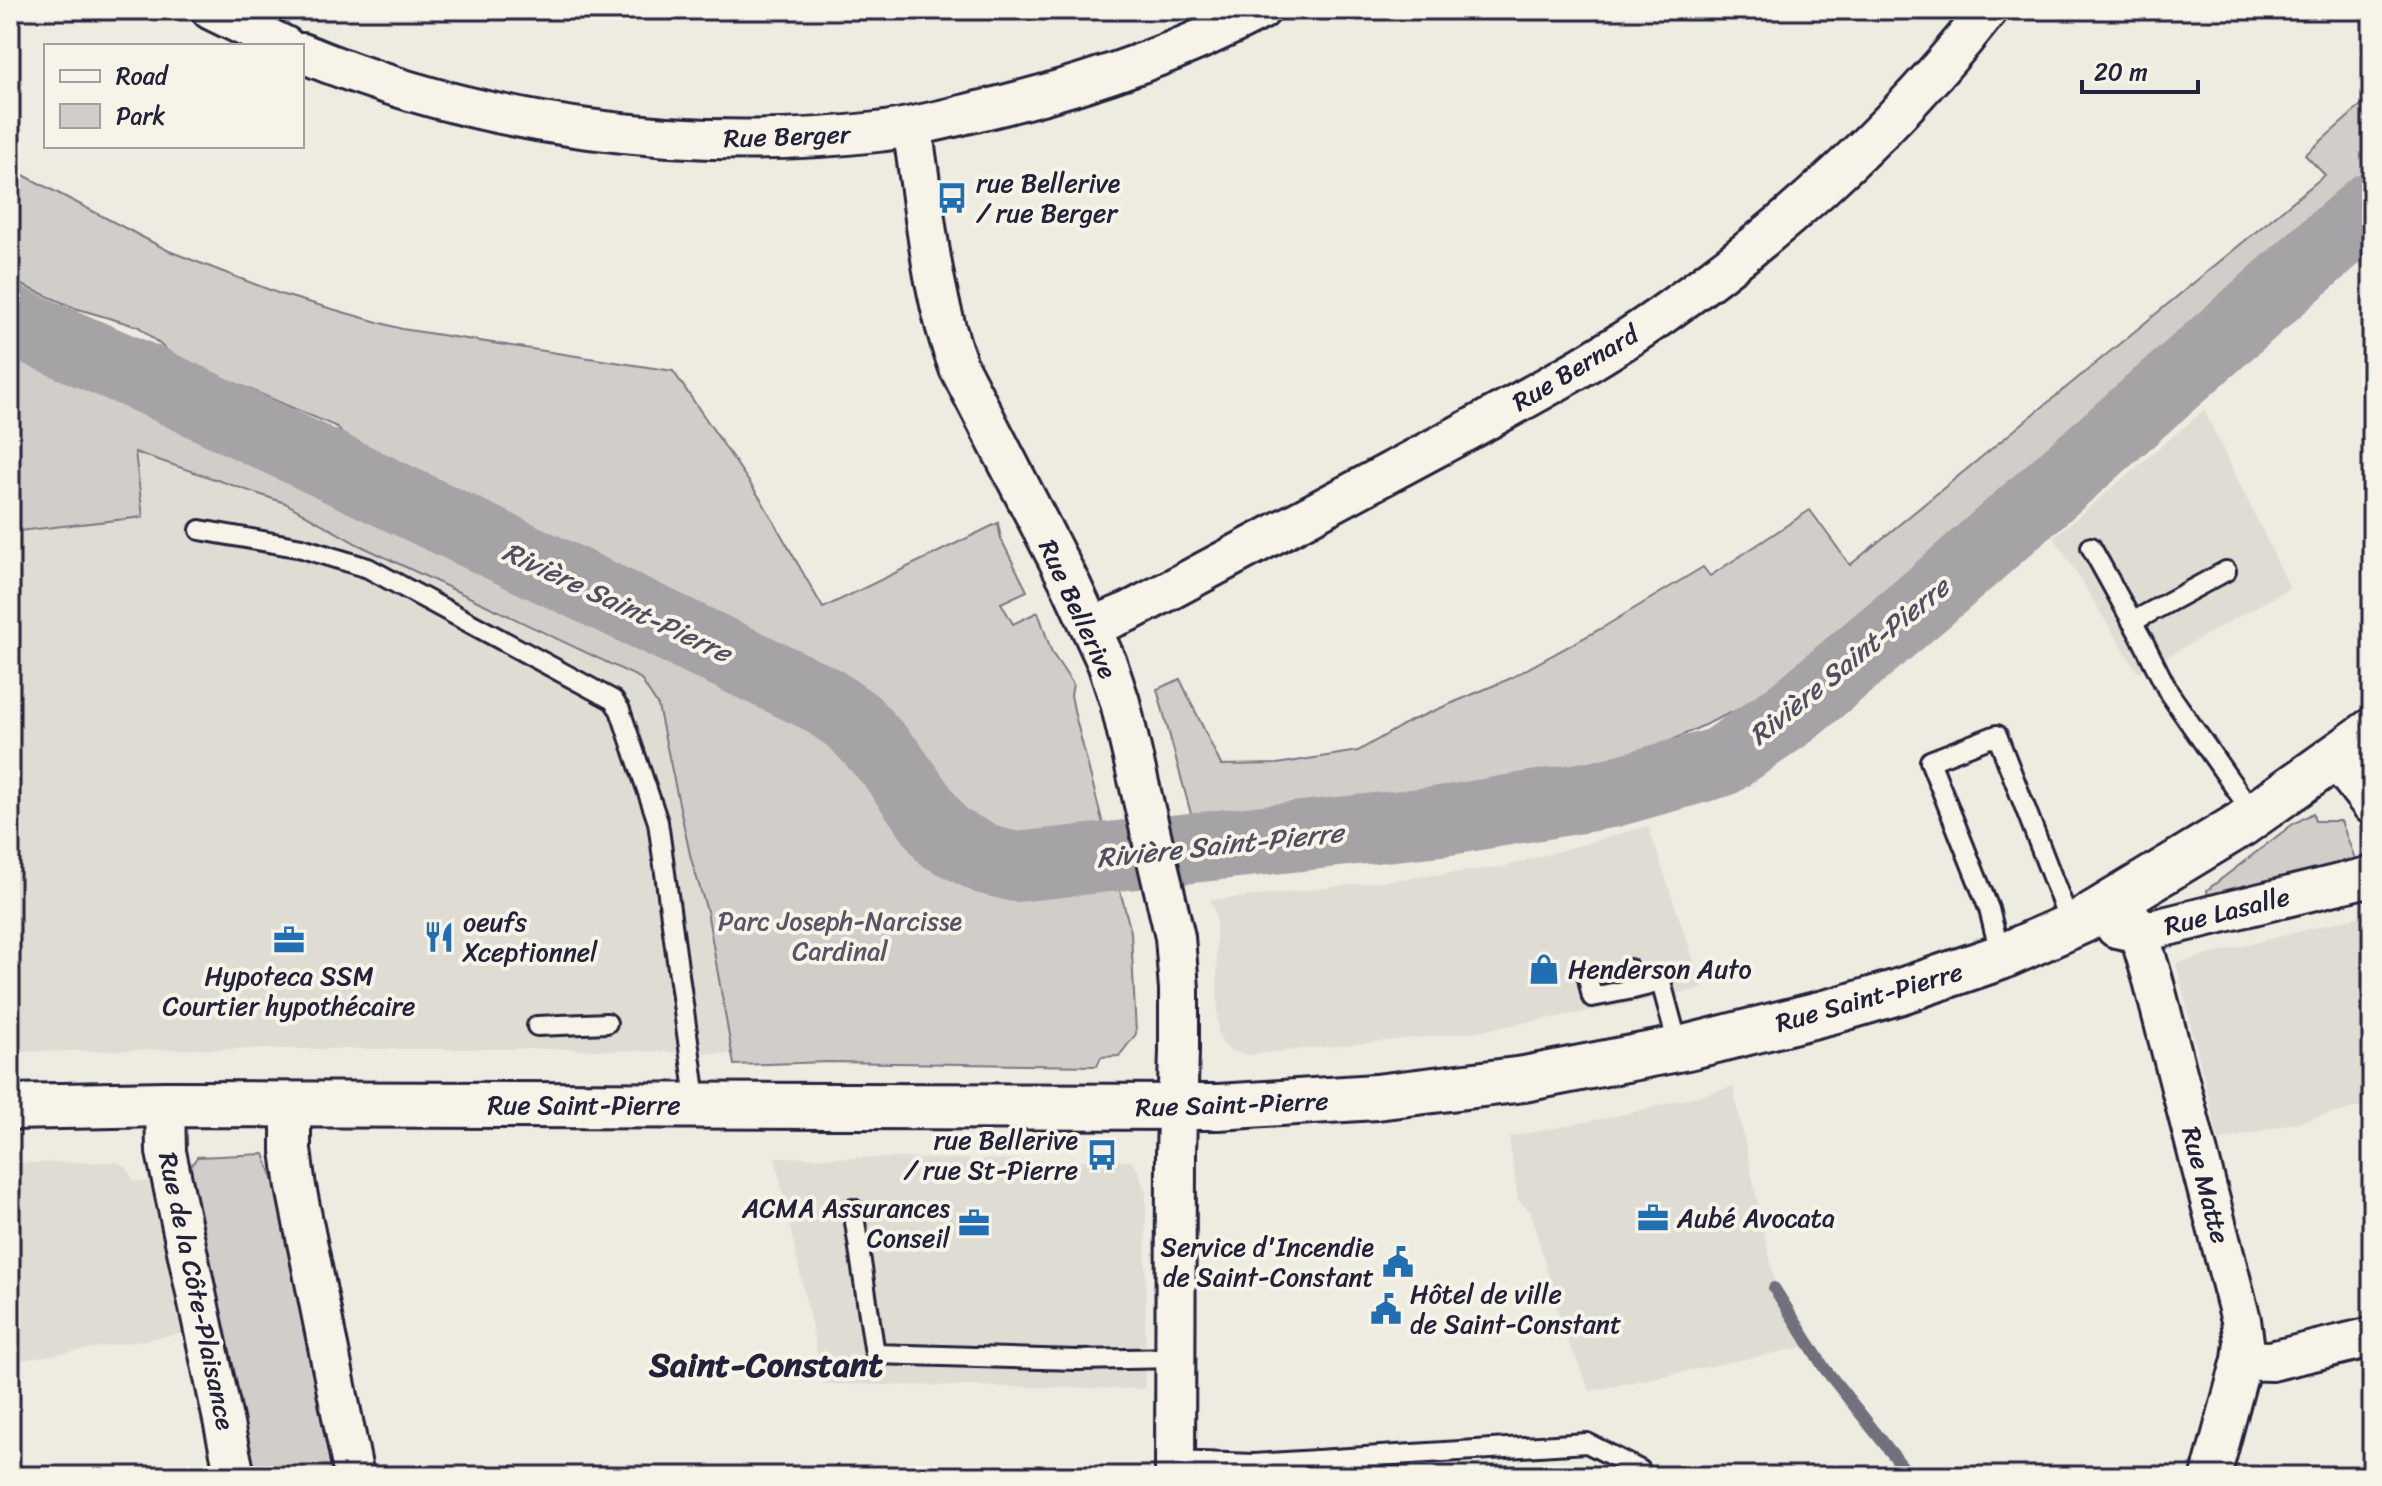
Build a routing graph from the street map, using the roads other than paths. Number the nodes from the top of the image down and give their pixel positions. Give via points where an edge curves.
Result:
1 (211, 10) edge
2 (1261, 10) edge
3 (1988, 10) edge
4 (281, 44) edge
5 (304, 54) edge
6 (912, 127) junction
7 (200, 530) dead end
8 (2091, 547) dead end
9 (2226, 571) dead end
10 (2132, 622) junction
11 (1091, 627) junction
12 (2372, 731) edge
13 (2336, 759) junction
14 (2372, 805) edge
15 (2254, 815) junction
16 (2372, 876) edge
17 (2130, 915) junction
18 (2076, 924) junction
19 (2001, 957) junction
20 (1629, 969) dead end
21 (1588, 978) dead end
22 (1633, 989) junction
23 (607, 1023) dead end
24 (537, 1026) dead end
25 (1679, 1049) junction
26 (165, 1104) junction
27 (291, 1105) junction
28 (697, 1106) junction
29 (10, 1107) edge
30 (1178, 1108) junction
31 (853, 1209) dead end
32 (2372, 1337) edge
33 (1176, 1358) junction
34 (2242, 1360) junction
35 (1336, 1467) edge
36 (1175, 1468) edge
37 (235, 1476) edge
38 (354, 1476) edge
39 (1641, 1476) edge
40 (2211, 1476) edge

1 - 4 street
2 - 6 street, Rue Berger via 1188,45 1095,79
3 - 11 street, Rue Bernard via 1885,126 1817,191 1660,317 1535,394
5 - 6 street, Rue Berger via 457,103 596,129 715,139
6 - 11 street, Rue Bellerive via 937,289 959,368
7 - 28 lane via 302,548 368,568 613,700 658,822
8 - 10 lane
9 - 10 lane
10 - 15 lane via 2169,693
11 - 30 street, Rue Bellerive via 1120,702 1169,902 1179,989
12 - 13 main road, Rue Saint-Pierre
13 - 14 street
13 - 15 main road, Rue Saint-Pierre
15 - 17 main road, Rue Saint-Pierre
16 - 17 street, Rue Lasalle
17 - 18 main road, Rue Saint-Pierre
17 - 34 street, Rue Matte via 2241,1320
18 - 19 main road, Rue Saint-Pierre
18 - 19 lane via 1997,735 1930,761 1989,909
19 - 25 main road, Rue Saint-Pierre via 1840,1009
20 - 22 lane
21 - 22 lane via 1592,997
22 - 25 lane via 1661,982
23 - 24 lane
25 - 30 main road, Rue Saint-Pierre via 1451,1089
26 - 27 main road, Rue Saint-Pierre
26 - 29 main road, Rue Saint-Pierre
26 - 37 street, Rue de la Côte-Plaisance via 166,1152
27 - 28 main road, Rue Saint-Pierre
27 - 38 street via 296,1187
28 - 30 main road, Rue Saint-Pierre
30 - 33 street, Rue Bellerive
31 - 33 lane via 875,1354
32 - 34 street via 2271,1361
33 - 36 street, Rue Bellerive
34 - 40 street, Rue Matte
35 - 36 lane
35 - 39 lane via 1587,1443 1640,1470

